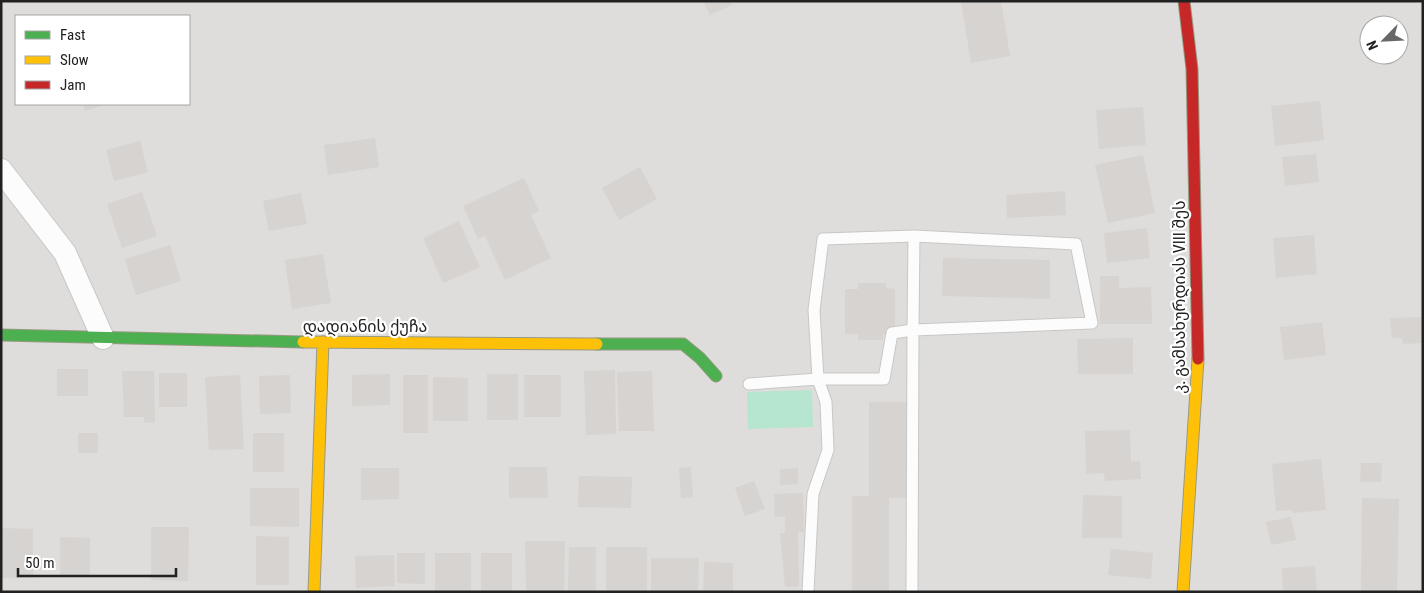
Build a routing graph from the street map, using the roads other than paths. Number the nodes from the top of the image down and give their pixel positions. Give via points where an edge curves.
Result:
1 (1184, 1) edge
2 (1, 170) edge
3 (914, 236) junction
4 (913, 330) junction
5 (1, 335) edge
6 (102, 338) junction
7 (323, 342) junction
8 (716, 376) dead end
9 (818, 378) junction
10 (750, 384) dead end
11 (314, 592) edge
12 (808, 592) edge
13 (912, 592) edge
14 (1183, 592) edge

1 - 14 street, კ. გამსახურდიას VIII შეს via 1192,69 1198,369
2 - 6 street via 66,253
3 - 4 lane
3 - 4 lane via 1076,244 1092,323
3 - 9 lane via 823,239 814,310
4 - 9 lane via 892,333 884,379
4 - 13 lane
5 - 6 street, დადიანის ქუჩა
6 - 7 street, დადიანის ქუჩა
7 - 8 street, დადიანის ქუჩა via 683,344
7 - 11 street
9 - 10 lane
9 - 12 lane via 826,402 828,450 813,494

